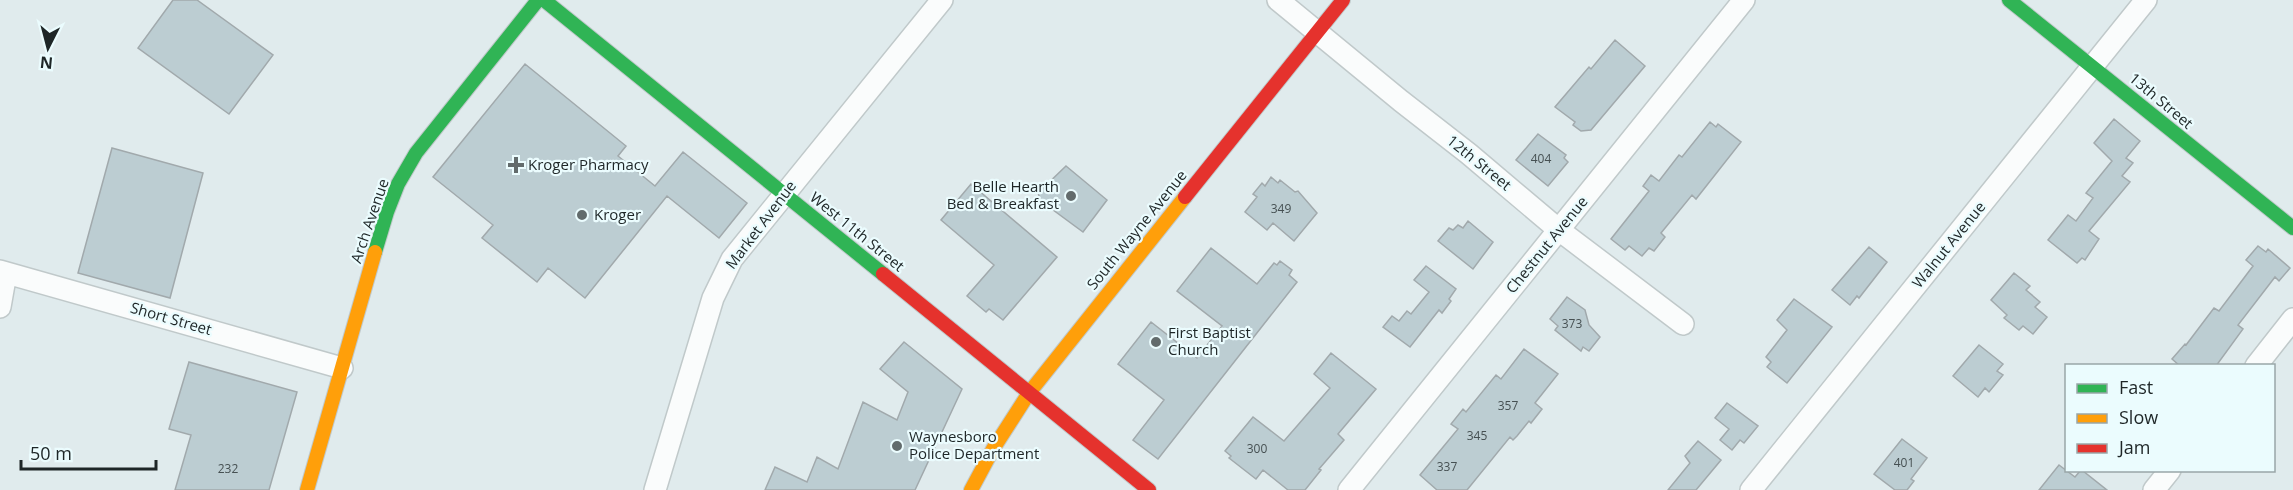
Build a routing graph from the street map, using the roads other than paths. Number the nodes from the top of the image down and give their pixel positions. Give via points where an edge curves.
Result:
1 (538, 0) edge
2 (544, 0) edge
3 (942, 0) edge
4 (1278, 0) edge
5 (1343, 0) edge
6 (1744, 0) edge
7 (2009, 0) edge
8 (2146, 0) edge
9 (1317, 32) junction
10 (2093, 66) junction
11 (783, 194) junction
12 (2293, 228) edge
13 (1559, 230) junction
14 (3, 272) edge
15 (0, 307) edge
16 (2293, 319) edge
17 (1683, 324) dead end
18 (2258, 364) edge
19 (342, 368) junction
20 (1029, 393) junction
21 (2169, 472) edge
22 (307, 490) edge
23 (656, 490) edge
24 (971, 490) edge
25 (1149, 490) edge
26 (1349, 490) edge
27 (1751, 490) edge
28 (2154, 490) edge

1 - 19 street, Arch Avenue via 416,153 398,184
2 - 11 street, West 11th Street
3 - 11 street, Market Avenue
4 - 9 street, 12th Street
5 - 9 street, South Wayne Avenue
6 - 13 street, Chestnut Avenue
7 - 10 street, 13th Street
8 - 10 street, Walnut Avenue
9 - 13 street, 12th Street
9 - 20 street, South Wayne Avenue
10 - 12 street, 13th Street
10 - 27 street, Walnut Avenue
11 - 20 street, West 11th Street
11 - 23 street, Market Avenue via 721,278
13 - 17 street, 12th Street
13 - 26 street, Chestnut Avenue
14 - 15 street
14 - 19 street, Short Street
16 - 18 street
19 - 22 street, Arch Avenue
20 - 24 street, South Wayne Avenue
20 - 25 street, West 11th Street
21 - 28 street

